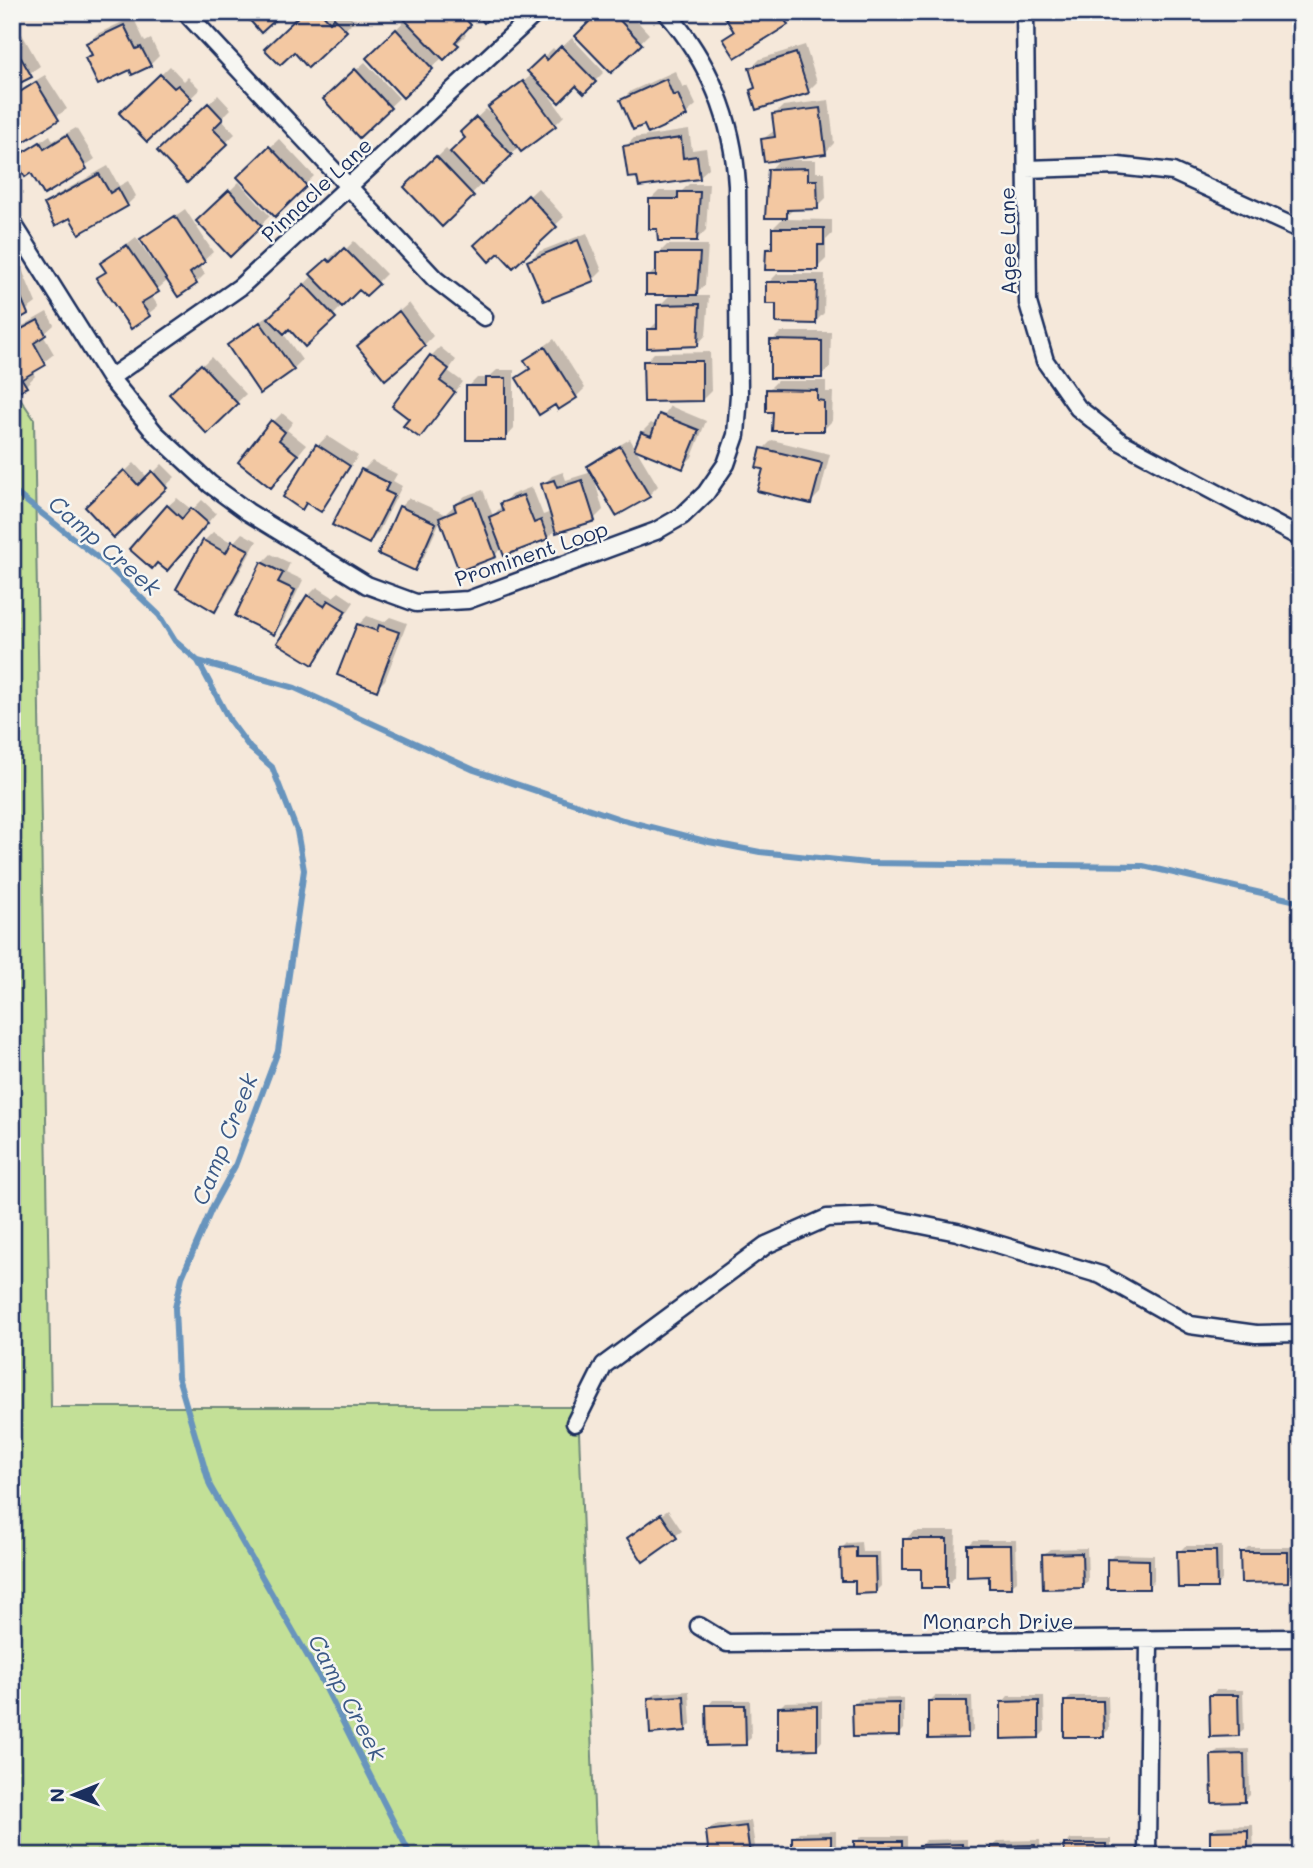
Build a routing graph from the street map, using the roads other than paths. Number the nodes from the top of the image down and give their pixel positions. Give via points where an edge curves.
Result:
1 (537, 12) edge
2 (666, 12) edge
3 (1025, 12) edge
4 (189, 16) dead end
5 (1027, 169) junction
6 (349, 187) junction
7 (12, 222) edge
8 (1301, 230) edge
9 (484, 317) dead end
10 (110, 378) junction
11 (1301, 537) edge
12 (1301, 1333) edge
13 (575, 1423) dead end
14 (699, 1626) dead end
15 (1301, 1638) edge
16 (1149, 1640) junction
17 (1147, 1856) edge

1 - 6 street, Pinnacle Lane
2 - 10 street, Prominent Loop via 694,48 715,88 731,141 737,185 736,435 718,479 682,516 656,531 484,596 451,603 416,603 367,584 229,499 155,433
3 - 5 street, Agee Lane
4 - 6 street
5 - 8 street via 1118,166 1173,172
5 - 11 street, Agee Lane via 1028,303 1045,361 1078,408 1121,442
6 - 9 street via 435,279
6 - 10 street, Pinnacle Lane via 240,287
7 - 10 street, Prominent Loop
12 - 13 street via 1256,1334 1190,1325 1101,1275 957,1231 877,1216 827,1218 766,1245 604,1365
14 - 16 street, Monarch Drive via 727,1643
15 - 16 street, Monarch Drive
16 - 17 street

